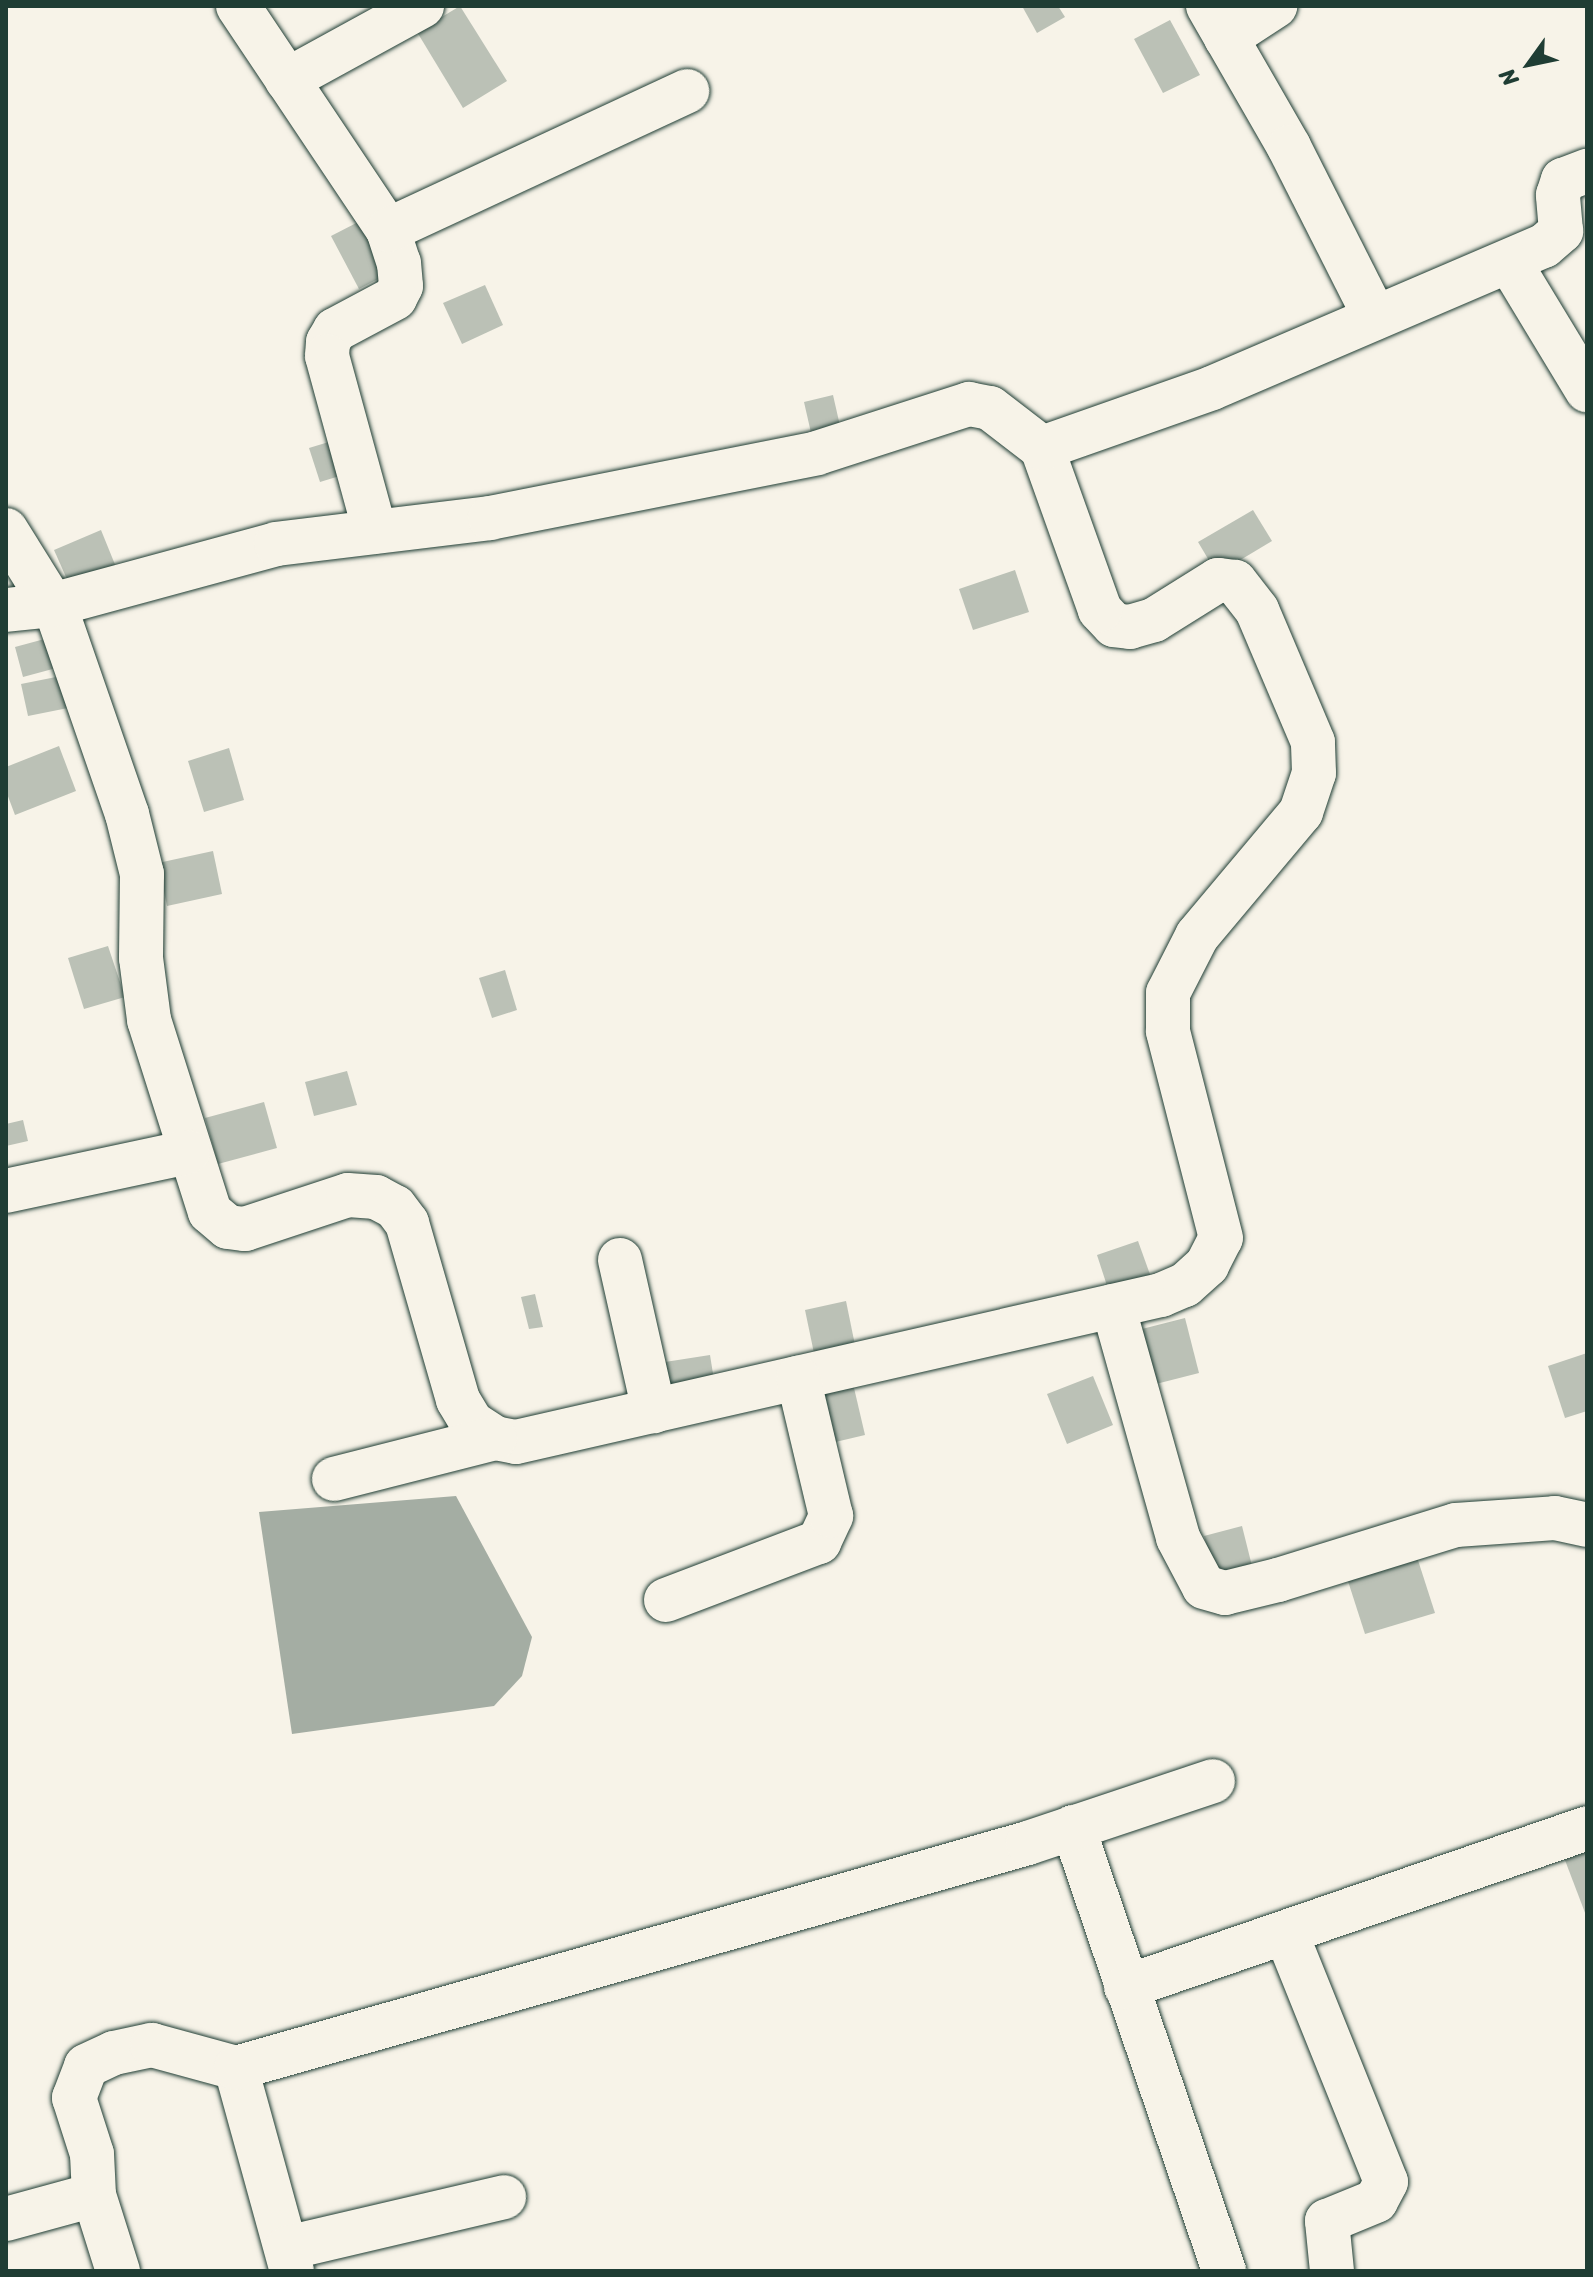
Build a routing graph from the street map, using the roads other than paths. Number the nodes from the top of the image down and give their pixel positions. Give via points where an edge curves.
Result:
1 (238, 6) edge
2 (422, 6) edge
3 (1275, 6) edge
4 (1217, 22) edge
5 (287, 80) junction
6 (687, 91) dead end
7 (1587, 171) edge
8 (388, 230) junction
9 (1510, 263) junction
10 (1375, 317) junction
11 (1587, 390) edge
12 (1042, 448) junction
13 (6, 530) edge
14 (375, 532) junction
15 (52, 605) junction
16 (6, 610) edge
17 (188, 1152) junction
18 (6, 1191) edge
19 (620, 1260) dead end
20 (1113, 1306) junction
21 (798, 1378) junction
22 (654, 1411) junction
23 (495, 1438) junction
24 (334, 1479) dead end
25 (1587, 1525) edge
26 (666, 1600) dead end
27 (1213, 1781) dead end
28 (1073, 1827) junction
29 (1587, 1828) edge
30 (1286, 1933) junction
31 (1126, 1987) junction
32 (236, 2068) junction
33 (94, 2195) junction
34 (504, 2197) dead end
35 (6, 2219) edge
36 (290, 2260) edge
37 (118, 2271) edge
38 (1224, 2271) edge
39 (1332, 2271) edge

1 - 5 street
2 - 5 street
3 - 4 street
4 - 10 street
5 - 8 street
6 - 8 street
7 - 9 street via 1563,180 1558,195 1561,231
8 - 14 street via 401,286 384,306 335,330 327,356
9 - 10 street
9 - 11 street
10 - 12 street via 1212,388
12 - 14 street via 990,408 969,404 817,453 490,518
12 - 20 street via 1100,610 1114,625 1130,627 1154,620 1218,580 1235,582 1257,610 1313,742 1314,773 1301,812 1197,936 1168,993 1168,1031 1221,1238 1207,1265 1185,1285
13 - 15 street
14 - 15 street via 276,544
15 - 16 street
15 - 17 street via 127,814 142,874 141,958 149,1020
17 - 18 street
17 - 23 street via 210,1212 228,1227 245,1229 348,1195 376,1197 395,1207 407,1223 458,1400 472,1423
19 - 22 street
20 - 21 street
20 - 25 street via 1178,1538 1204,1587 1225,1593 1278,1580 1456,1525 1555,1518
21 - 22 street
21 - 26 street via 831,1516 819,1542
22 - 23 street via 516,1442
23 - 24 street
27 - 28 street
28 - 31 street
28 - 32 street
29 - 30 street
30 - 31 street
30 - 39 street via 1386,2182 1376,2201 1327,2221
31 - 38 street
32 - 33 street via 152,2045 86,2066 74,2098 92,2154
32 - 36 street
33 - 35 street
33 - 37 street
34 - 36 street

